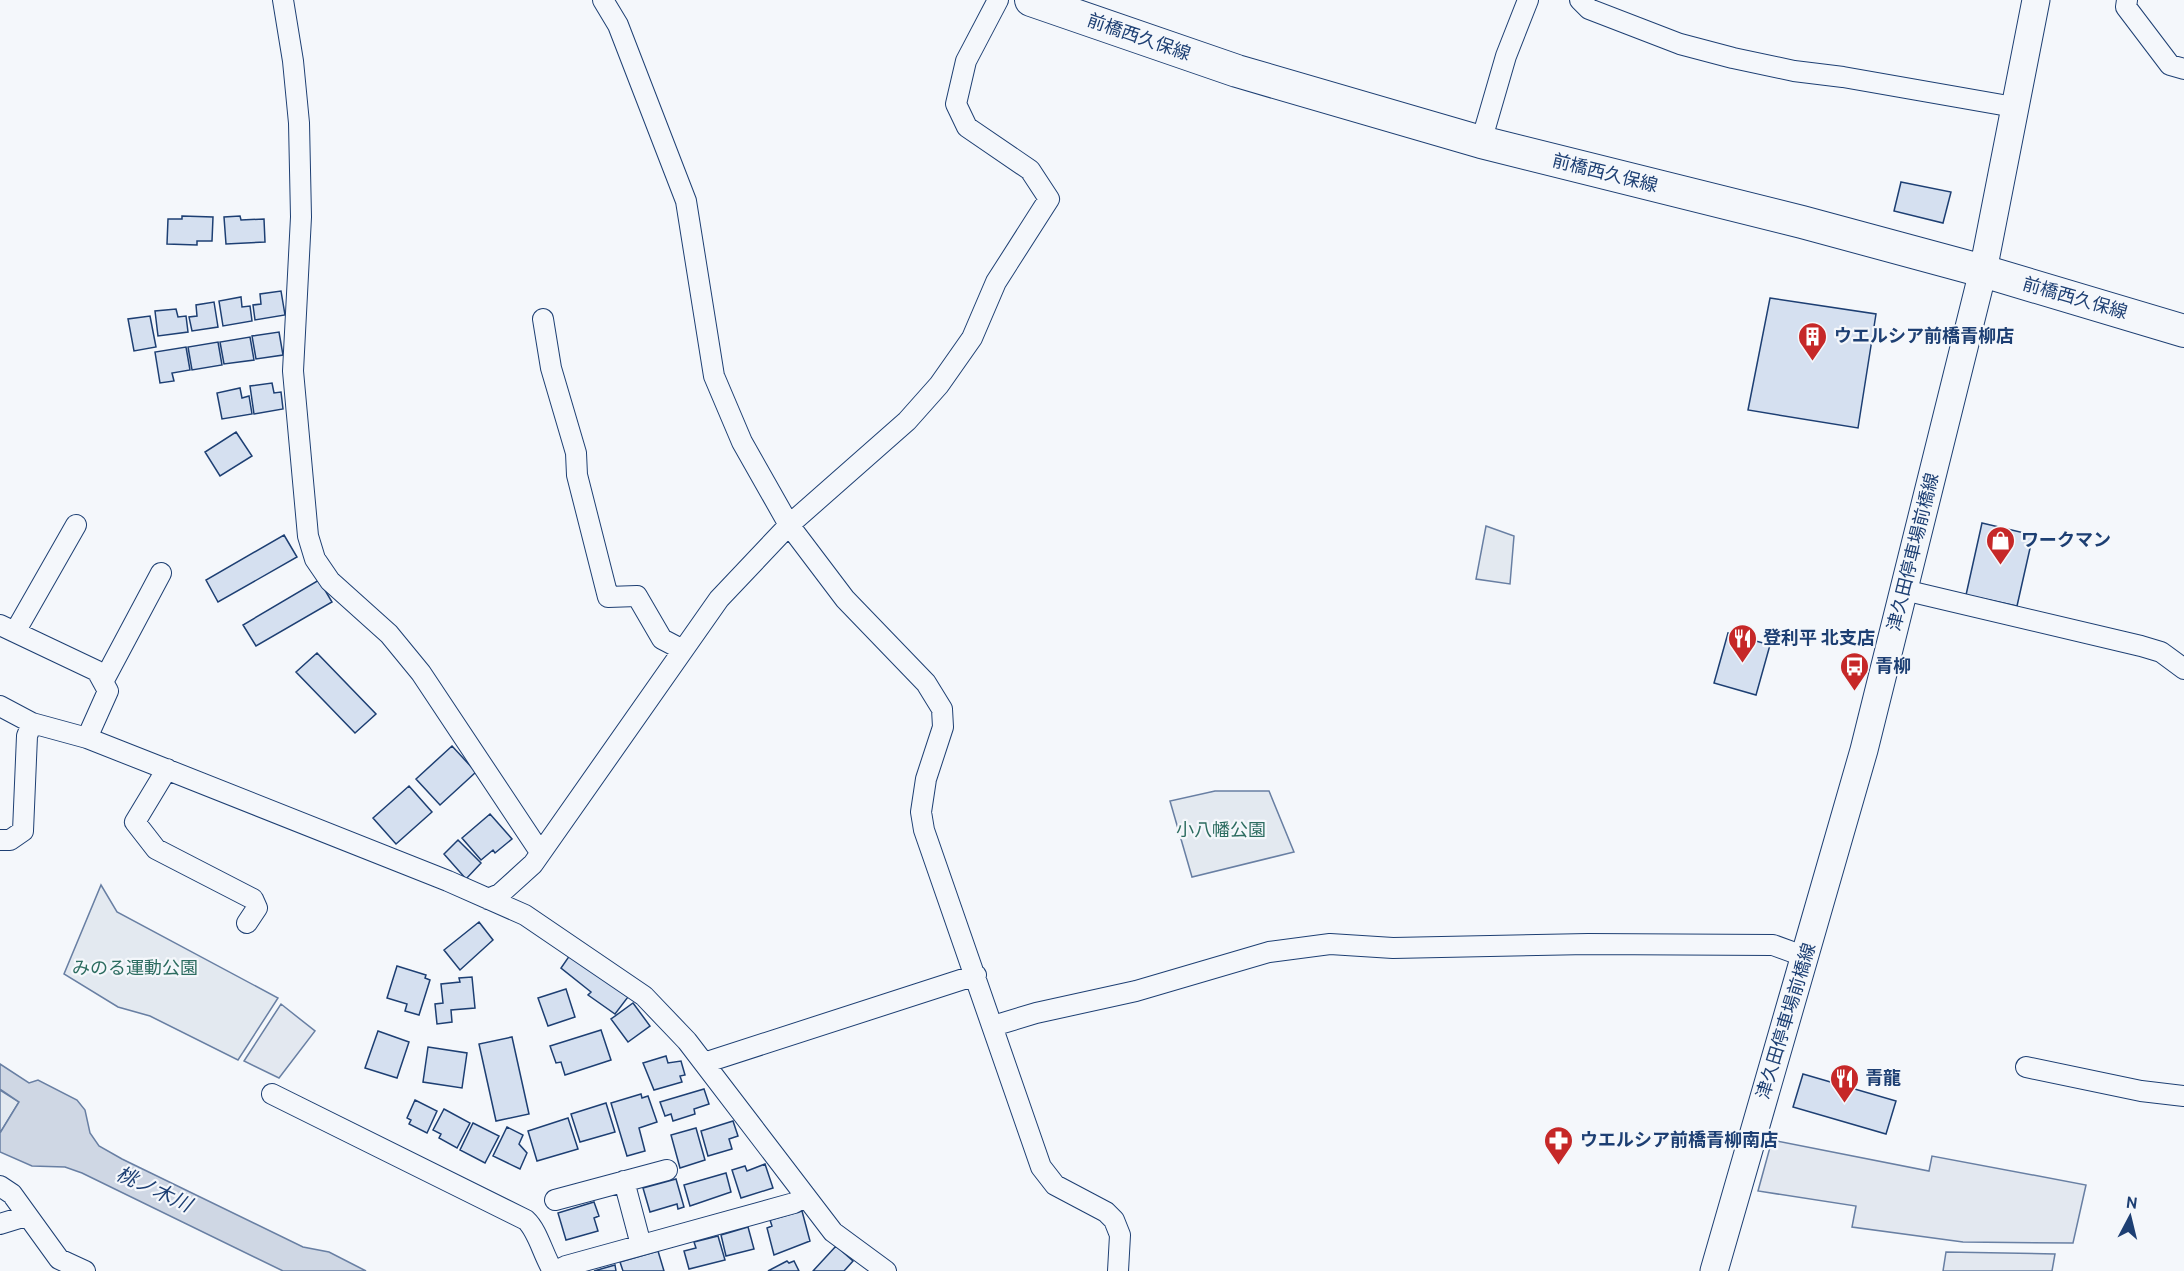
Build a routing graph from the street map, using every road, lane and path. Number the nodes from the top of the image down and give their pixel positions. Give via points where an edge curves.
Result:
1 (283, 0) edge
2 (603, 0) edge
3 (998, 0) edge
4 (1031, 0) edge
5 (1528, 0) edge
6 (1580, 0) edge
7 (2036, 0) edge
8 (2127, 0) edge
9 (2184, 69) edge
10 (2014, 107) junction
11 (1481, 142) junction
12 (1983, 271) junction
13 (543, 319) dead end
14 (2184, 331) edge
15 (76, 525) dead end
16 (789, 525) junction
17 (161, 573) dead end
18 (1904, 590) junction
19 (8, 628) edge
20 (683, 650) junction
21 (2184, 669) edge
22 (104, 680) junction
23 (0, 706) edge
24 (32, 723) junction
25 (87, 738) junction
26 (167, 769) junction
27 (0, 840) edge
28 (540, 852) junction
29 (488, 899) junction
30 (247, 923) dead end
31 (1806, 957) junction
32 (976, 975) junction
33 (993, 1026) junction
34 (704, 1063) junction
35 (2026, 1067) dead end
36 (272, 1094) dead end
37 (2184, 1096) edge
38 (667, 1170) dead end
39 (624, 1181) junction
40 (0, 1186) edge
41 (804, 1197) junction
42 (555, 1200) dead end
43 (26, 1216) junction
44 (0, 1224) edge
45 (641, 1245) junction
46 (75, 1269) edge
47 (554, 1271) edge
48 (886, 1271) edge
49 (1118, 1271) edge
50 (1714, 1271) edge

1 - 28 street via 299,123 301,217 293,371 308,536 315,559 330,581 389,634 421,673
2 - 16 street via 630,54 686,201 714,376 742,442
3 - 16 street via 966,61 956,104 967,127 1030,170 1049,199 996,282 972,338 939,385 908,421
4 - 11 main road, 前橋西久保線 via 1237,71
5 - 11 street via 1506,56
6 - 10 street via 1589,9 1680,44 1733,58
7 - 10 main road, 津久田停車場前橋線
8 - 9 street via 2126,7 2170,65
10 - 12 main road, 津久田停車場前橋線
11 - 12 main road, 前橋西久保線
12 - 14 main road, 前橋西久保線
12 - 18 main road, 津久田停車場前橋線
13 - 20 street via 551,368 576,453 577,475 608,597 637,596 662,639
15 - 19 street
16 - 20 street via 719,599
16 - 32 street via 845,599 926,683 942,710 943,727 926,779 921,812
17 - 22 street
18 - 21 street via 2141,646 2161,652
18 - 31 main road, 津久田停車場前橋線
19 - 22 street via 97,671
20 - 28 street
22 - 25 street via 108,691
23 - 24 street
24 - 25 street
24 - 27 street via 27,736 23,831 10,840
25 - 26 street
26 - 29 street
26 - 30 street via 135,822 156,849 253,898 256,908
28 - 29 street via 518,880
29 - 34 street via 525,915 644,996
31 - 33 street via 1773,945 1393,948 1330,944 1269,952 1136,991
31 - 50 main road, 津久田停車場前橋線
32 - 33 street
32 - 34 street
33 - 49 street via 1041,1167 1055,1185 1114,1220 1120,1235
34 - 41 street
35 - 37 street
36 - 47 street via 526,1220
38 - 39 street
39 - 42 street
39 - 45 street
40 - 43 street via 12,1194
41 - 45 street
41 - 48 street via 833,1232
43 - 44 street
43 - 46 street via 59,1259
45 - 47 street

